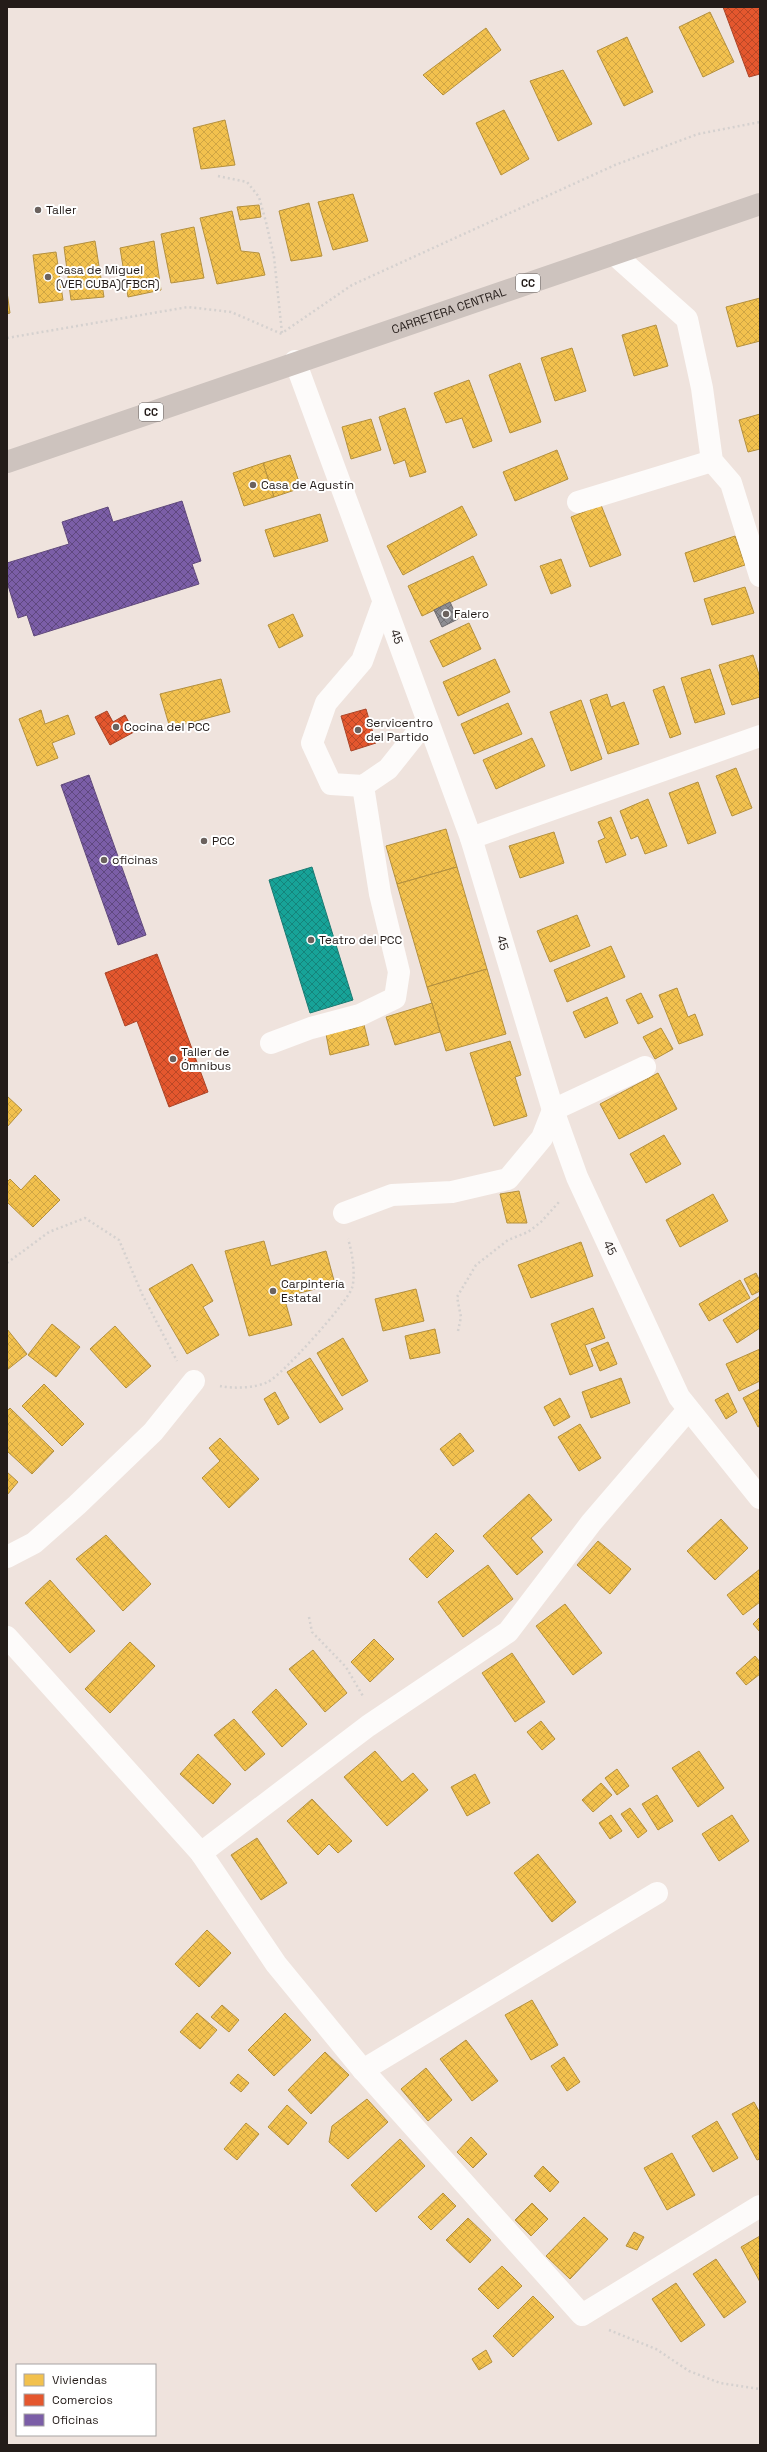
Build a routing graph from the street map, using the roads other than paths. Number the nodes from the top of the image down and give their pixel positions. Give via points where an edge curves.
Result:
1 (760, 204) edge
2 (614, 254) junction
3 (295, 361) junction
4 (712, 461) junction
5 (7, 462) edge
6 (578, 502) dead end
7 (760, 576) edge
8 (383, 603) junction
9 (427, 720) junction
10 (760, 736) edge
11 (363, 786) junction
12 (471, 838) junction
13 (271, 1043) dead end
14 (645, 1068) dead end
15 (553, 1110) junction
16 (344, 1213) road end
17 (194, 1381) road end
18 (688, 1410) junction
19 (760, 1498) edge
20 (7, 1557) edge
21 (7, 1637) edge
22 (201, 1854) junction
23 (657, 1893) dead end
24 (363, 2070) junction
25 (760, 2206) edge

1 - 2 main road, CARRETERA CENTRAL / CC
2 - 3 main road, CARRETERA CENTRAL / CC
2 - 4 street via 687,319 702,388
3 - 5 main road, CC
3 - 8 street, 45
4 - 6 street
4 - 7 street via 731,483
8 - 9 street, 45
8 - 11 street via 362,661 326,703 312,743 331,784
9 - 11 street via 388,769
9 - 12 street, 45
10 - 12 street
11 - 13 street via 380,894 399,972 395,998 360,1015 311,1028
12 - 15 street, 45
14 - 15 street
15 - 16 street via 542,1138 508,1179 452,1192 392,1195
15 - 18 street, 45 via 577,1177 679,1397
17 - 20 street via 153,1432 77,1505 34,1543
18 - 19 street, 45
18 - 22 street via 591,1523 508,1632 368,1726
21 - 22 street
22 - 24 street via 276,1964
23 - 24 street
24 - 25 street via 582,2315

